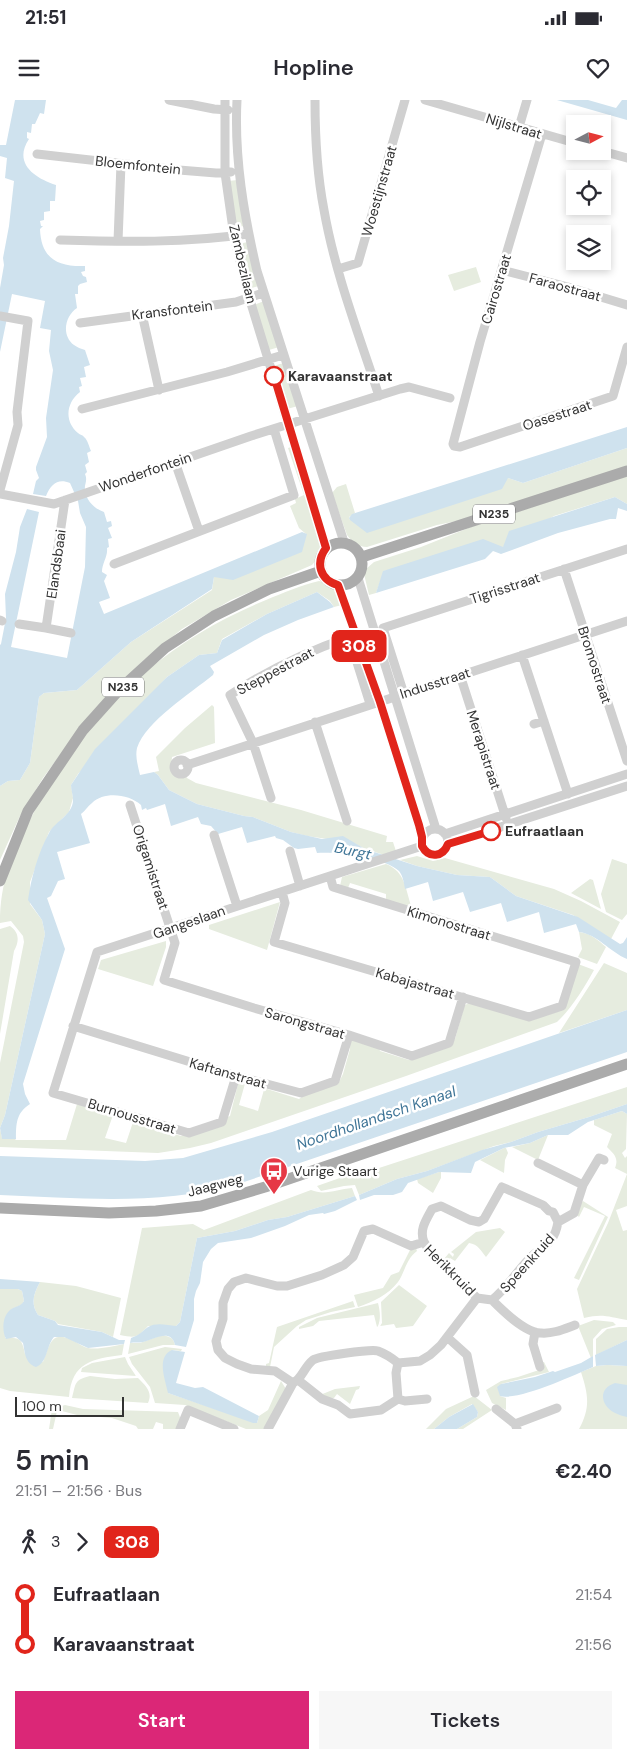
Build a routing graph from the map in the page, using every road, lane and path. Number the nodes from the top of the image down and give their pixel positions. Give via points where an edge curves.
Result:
1 (169, 100) edge
2 (315, 100) edge
3 (405, 100) edge
4 (428, 100) edge
5 (527, 100) edge
6 (224, 105) edge
7 (237, 105) edge
8 (519, 127) junction
9 (542, 134) junction
10 (566, 141) edge
11 (37, 154) dead end
12 (611, 154) edge
13 (627, 158) edge
14 (121, 164) junction
15 (239, 171) junction
16 (225, 173) junction
17 (248, 234) junction
18 (234, 236) junction
19 (60, 240) dead end
20 (118, 241) junction
21 (338, 269) junction
22 (502, 270) junction
23 (263, 292) junction
24 (249, 297) junction
25 (627, 305) edge
26 (142, 314) junction
27 (0, 316) edge
28 (80, 323) dead end
29 (627, 347) edge
30 (283, 355) junction
31 (269, 359) junction
32 (159, 390) junction
33 (379, 396) junction
34 (450, 398) dead end
35 (82, 408) dead end
36 (305, 419) junction
37 (289, 424) junction
38 (274, 429) junction
39 (453, 444) joint
40 (175, 462) junction
41 (627, 471) edge
42 (0, 490) edge
43 (0, 494) edge
44 (65, 500) junction
45 (199, 531) junction
46 (344, 542) junction
47 (326, 548) junction
48 (627, 549) edge
49 (362, 557) junction
50 (114, 564) dead end
51 (564, 569) junction
52 (321, 571) junction
53 (358, 578) junction
54 (338, 585) junction
55 (627, 621) edge
56 (19, 624) dead end
57 (46, 628) junction
58 (71, 633) dead end
59 (584, 634) junction
60 (522, 655) junction
61 (460, 675) junction
62 (400, 695) junction
63 (380, 702) junction
64 (370, 704) junction
65 (544, 721) junction
66 (315, 722) junction
67 (534, 724) dead end
68 (253, 743) junction
69 (627, 761) edge
70 (187, 765) dead end
71 (627, 774) edge
72 (627, 786) edge
73 (568, 794) junction
74 (271, 798) dead end
75 (130, 805) dead end
76 (505, 814) junction
77 (347, 821) dead end
78 (509, 825) junction
79 (436, 829) junction
80 (445, 834) junction
81 (214, 835) dead end
82 (422, 842) junction
83 (448, 844) junction
84 (290, 851) dead end
85 (330, 876) junction
86 (0, 881) edge
87 (300, 886) junction
88 (282, 892) junction
89 (237, 906) junction
90 (171, 928) junction
91 (576, 962) joint
92 (463, 997) junction
93 (73, 1026) junction
94 (349, 1035) junction
95 (627, 1064) edge
96 (236, 1076) junction
97 (53, 1093) joint
98 (604, 1160) dead end
99 (538, 1163) dead end
100 (583, 1186) junction
101 (0, 1208) edge
102 (558, 1222) junction
103 (424, 1242) junction
104 (477, 1298) junction
105 (492, 1300) junction
106 (575, 1325) dead end
107 (535, 1332) junction
108 (447, 1337) junction
109 (398, 1363) junction
110 (540, 1367) dead end
111 (295, 1382) junction
112 (475, 1393) dead end
113 (398, 1399) junction
114 (427, 1399) dead end
115 (557, 1408) dead end
116 (496, 1409) dead end
117 (516, 1427) edge
118 (180, 1429) edge
119 (234, 1429) edge
120 (268, 1429) edge

1 - 6 street
2 - 21 street via 315,135 324,210
3 - 21 street, Woestijnstraat via 358,262
4 - 8 street, Nijlstraat
5 - 8 street
6 - 7 street
6 - 16 street, Zambezilaan
7 - 15 street, Zambezilaan
8 - 9 street, Nijlstraat
9 - 10 street, Nijlstraat
9 - 22 street, Cairostraat
11 - 14 street, Bloemfontein
12 - 13 street
14 - 16 street, Bloemfontein
14 - 20 street
15 - 16 street, Bloemfontein
15 - 17 street, Zambezilaan
16 - 18 street, Zambezilaan
17 - 18 street
17 - 23 street, Zambezilaan
18 - 20 street
18 - 24 street, Zambezilaan
19 - 20 street
21 - 33 street
22 - 25 street, Faraostraat
22 - 39 street, Cairostraat
23 - 24 street, Kransfontein
23 - 30 street, Zambezilaan
24 - 26 street, Kransfontein via 236,302
24 - 31 street, Zambezilaan
26 - 28 street, Kransfontein
26 - 32 street
27 - 42 street via 28,321 18,425
29 - 39 street, Oasestraat via 613,396 460,447
30 - 31 street
30 - 36 street, Zambezilaan
31 - 32 street
31 - 37 street, Zambezilaan
32 - 35 street
33 - 34 street via 409,387
33 - 36 street
36 - 37 street
36 - 46 street, Zambezilaan
37 - 38 street, Wonderfontein
37 - 47 street, Zambezilaan
38 - 40 street, Wonderfontein
38 - 45 street via 294,495
40 - 44 street, Wonderfontein
40 - 45 street
41 - 49 main road, N235
43 - 44 street, Wonderfontein via 54,504
44 - 57 street, Elandsbaai
45 - 50 street
46 - 47 main road
46 - 49 main road via 355,547
47 - 52 main road via 320,558
48 - 51 street, Tigrisstraat
49 - 53 main road
51 - 59 street, Bromostraat
51 - 62 street, Tigrisstraat via 382,628
52 - 54 main road
52 - 86 main road, N235 via 269,589 214,616 165,648 118,691 82,730 28,811
53 - 54 main road
53 - 62 street
54 - 63 street
55 - 59 street, Indusstraat
56 - 57 street
57 - 58 street
59 - 60 street, Indusstraat
59 - 69 street, Bromostraat
60 - 61 street, Indusstraat
60 - 65 street
61 - 62 street, Indusstraat
61 - 76 street, Merapistraat
62 - 63 street, Indusstraat
62 - 79 street
63 - 64 street, Indusstraat
63 - 82 street
64 - 66 street, Indusstraat
64 - 68 street, Steppestraat via 349,637 284,663 230,695
65 - 67 street
65 - 73 street
66 - 68 street, Indusstraat
66 - 77 street
68 - 70 street, Indusstraat
68 - 74 street
71 - 73 street
72 - 78 street
73 - 76 street
75 - 90 street, Origamistraat
76 - 78 street, Merapistraat
76 - 80 street
78 - 83 street
79 - 80 street
79 - 82 street via 425,832
80 - 83 street
81 - 89 street
82 - 83 street via 427,853 436,855 444,852
82 - 85 street, Gangeslaan via 397,854
84 - 87 street
85 - 87 street, Gangeslaan
85 - 91 street, Kimonostraat via 333,887
87 - 88 street, Gangeslaan
88 - 89 street, Gangeslaan
88 - 92 street, Kabajastraat via 285,903 274,942
89 - 90 street, Gangeslaan
90 - 93 street, Gangeslaan via 97,952
90 - 94 street, Sarongstraat via 175,943 164,980
91 - 92 street, Kabajastraat via 562,1006 530,1017
92 - 94 street, Sarongstraat via 450,1043 412,1056
93 - 96 street, Kaftanstraat
93 - 97 street, Gangeslaan
94 - 96 street, Kaftanstraat via 335,1081 301,1093
95 - 101 main road, Jaagweg via 266,1187 201,1206 108,1213
96 - 97 street, Burnousstraat via 222,1122 190,1133
98 - 100 street, Speenkruid via 599,1158
99 - 100 street
100 - 102 street, Speenkruid via 574,1213
102 - 103 street, Speenkruid via 553,1212 548,1212 543,1205 502,1188 479,1222 441,1206 432,1209 421,1235
102 - 105 street, Speenkruid via 552,1239
103 - 104 street, Herikkruid
103 - 111 street, Herikkruid via 411,1246 373,1229 364,1230 353,1257 322,1275 287,1286 246,1278 234,1282 224,1303 216,1340 218,1350 237,1364 275,1372
104 - 105 street, Herikkruid
104 - 108 street
105 - 107 street via 514,1320
106 - 107 street via 555,1332
107 - 110 street via 533,1344
108 - 109 street via 420,1361
108 - 112 street via 467,1355
109 - 111 street via 376,1350 339,1354 314,1360
109 - 113 street
111 - 113 street via 350,1414 381,1410
111 - 120 street
113 - 114 street
115 - 117 street
116 - 117 street
118 - 119 street via 188,1410

